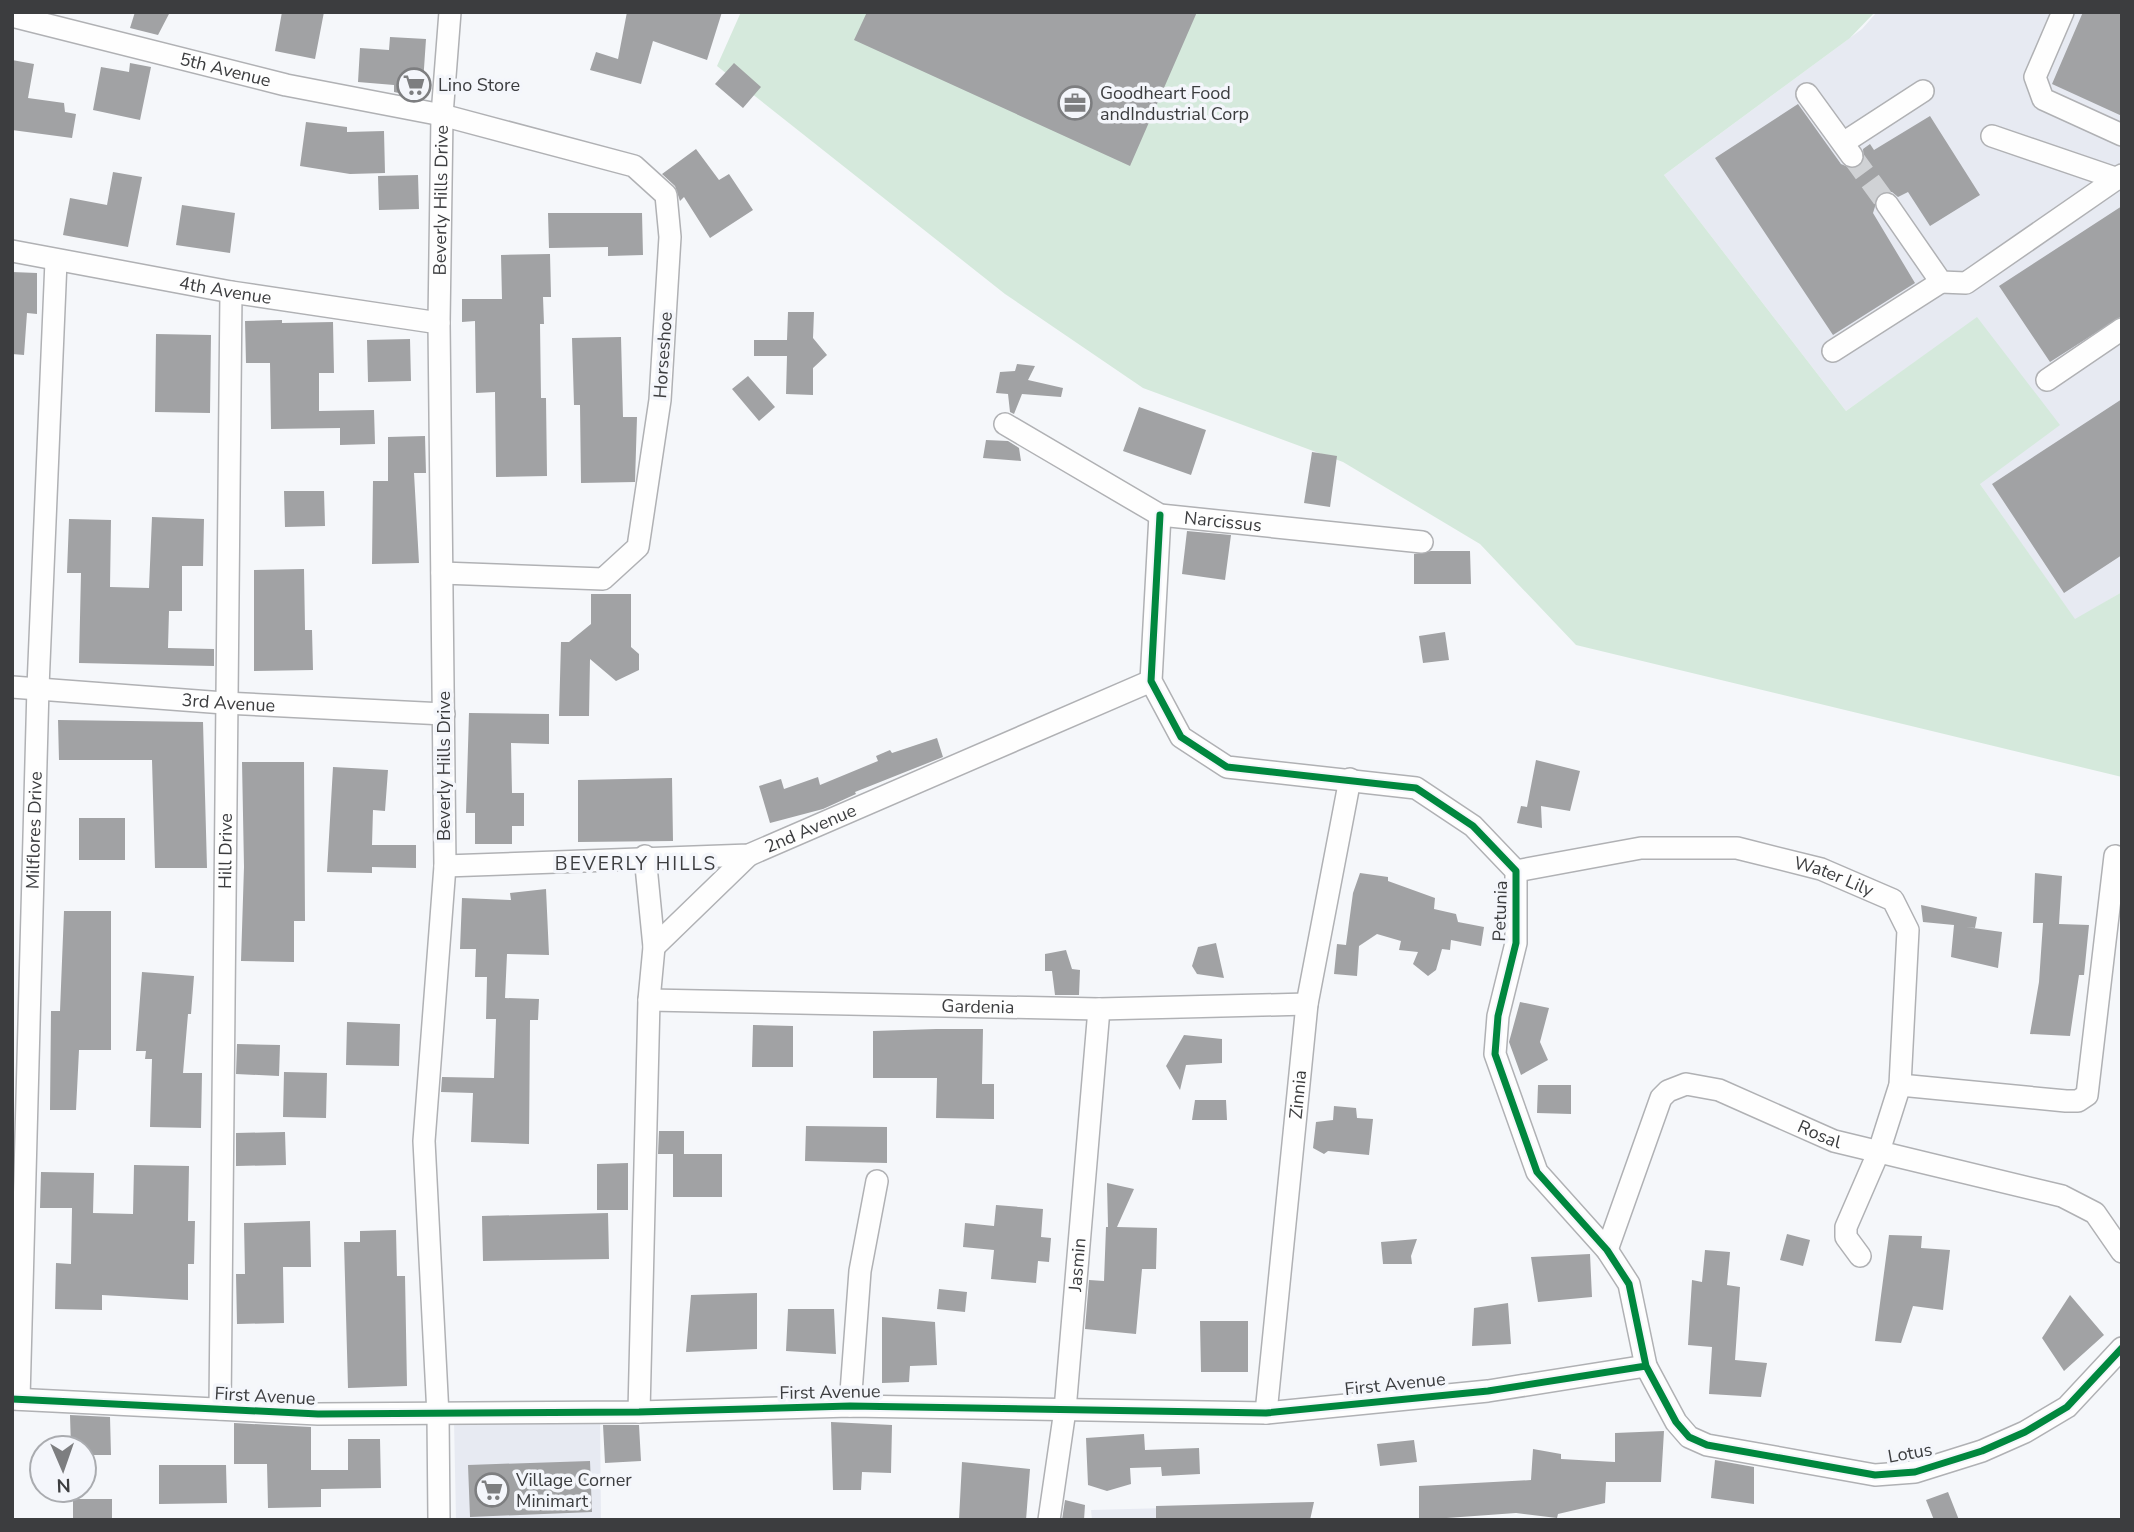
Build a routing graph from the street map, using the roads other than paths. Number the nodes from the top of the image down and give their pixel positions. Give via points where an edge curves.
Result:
1 (450, 12) edge
2 (2063, 12) edge
3 (12, 16) edge
4 (1923, 91) dead end
5 (1807, 94) dead end
6 (442, 116) junction
7 (2122, 135) edge
8 (1992, 136) dead end
9 (2120, 177) edge
10 (1887, 204) tunnel mouth
11 (12, 251) edge
12 (56, 261) junction
13 (1941, 282) junction
14 (231, 292) junction
15 (439, 323) junction
16 (2122, 329) edge
17 (1833, 351) dead end
18 (2048, 380) dead end
19 (1005, 424) dead end
20 (1160, 515) junction
21 (1422, 542) dead end
22 (442, 573) junction
23 (1151, 681) junction
24 (12, 687) edge
25 (38, 687) junction
26 (225, 703) junction
27 (444, 714) junction
28 (1350, 779) junction
29 (749, 855) junction
30 (645, 856) junction
31 (2115, 856) dead end
32 (445, 866) junction
33 (1516, 872) junction
34 (654, 947) junction
35 (649, 1000) junction
36 (1307, 1004) junction
37 (1099, 1010) junction
38 (1900, 1086) junction
39 (1879, 1151) junction
40 (877, 1181) dead end
41 (1607, 1250) junction
42 (2122, 1252) edge
43 (1860, 1256) dead end
44 (2122, 1348) edge
45 (1646, 1366) junction
46 (16, 1399) edge
47 (850, 1406) junction
48 (220, 1409) junction
49 (1065, 1409) junction
50 (639, 1412) junction
51 (1266, 1413) junction
52 (438, 1415) junction
53 (1676, 1422) joint
54 (439, 1520) edge
55 (1049, 1520) edge

1 - 6 street, Beverly Hills Drive
2 - 7 street via 2035,77 2043,99
3 - 6 street, 5th Avenue via 286,85
4 - 5 street via 1847,150
6 - 15 street, Beverly Hills Drive
6 - 22 street, Horseshoe via 634,166 666,195 670,237 660,400 638,547 603,579
8 - 9 street
9 - 13 street via 1966,283
10 - 13 street
11 - 12 street, 4th Avenue
12 - 14 street, 4th Avenue
12 - 25 street, Milflores Drive
13 - 17 street
14 - 15 street, 4th Avenue
14 - 26 street, Hill Drive
15 - 22 street, Beverly Hills Drive
16 - 18 street
19 - 20 street, Narcissus
20 - 21 street, Narcissus
20 - 23 street
22 - 27 street, Beverly Hills Drive
23 - 28 street, Petunia via 1181,737 1227,767
23 - 29 street, 2nd Avenue
24 - 25 street, 3rd Avenue
25 - 26 street, 3rd Avenue
25 - 46 street, Milflores Drive
26 - 27 street, 3rd Avenue
26 - 48 street, Hill Drive
27 - 32 street, Beverly Hills Drive
28 - 33 street, Petunia via 1416,788 1474,826
28 - 36 street, Zinnia
29 - 30 street, 2nd Avenue
29 - 34 street
30 - 32 street, 2nd Avenue
30 - 34 street
31 - 38 street via 2087,1095 2066,1101
32 - 52 street, Beverly Hills Drive via 424,1141
33 - 38 street, Water Lily via 1641,848 1737,848 1821,869 1893,900 1908,930
33 - 41 street, Petunia via 1516,943 1497,1016 1495,1054 1537,1172
34 - 35 street
35 - 37 street, Gardenia
35 - 50 street
36 - 37 street, Gardenia
36 - 51 street, Zinnia
37 - 49 street, Jasmin
38 - 39 street, Water Lily
39 - 41 street, Rosal via 1834,1140 1719,1090 1676,1086 1661,1098
39 - 42 street, Rosal via 2062,1196 2095,1213
39 - 43 street, Water Lily via 1846,1227 1846,1237
40 - 47 street via 860,1270
41 - 45 street, Petunia via 1629,1284
44 - 53 street, Lotus via 2067,1408 1993,1446 1915,1472 1875,1475 1707,1445 1689,1437
45 - 51 street, First Avenue via 1488,1391
45 - 53 street, Petunia
46 - 48 street, First Avenue
47 - 49 street, First Avenue
47 - 50 street, First Avenue
48 - 52 street, First Avenue
49 - 51 street, First Avenue
49 - 55 street, Jasmin
50 - 52 street, First Avenue
52 - 54 street, Beverly Hills Drive

